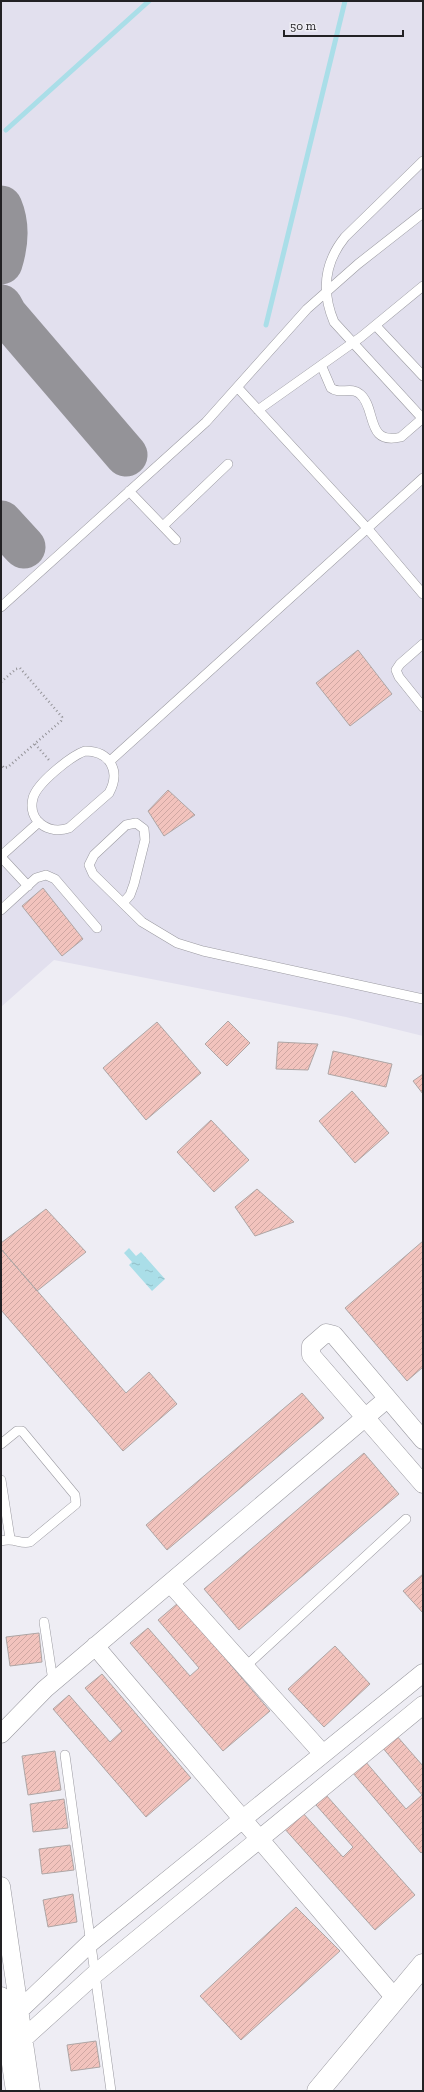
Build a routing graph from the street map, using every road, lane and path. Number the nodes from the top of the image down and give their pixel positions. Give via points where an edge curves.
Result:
1 (423, 160) edge
2 (423, 213) edge
3 (423, 286) edge
4 (326, 292) junction
5 (376, 326) junction
6 (353, 344) junction
7 (322, 367) junction
8 (423, 376) edge
9 (238, 388) junction
10 (258, 410) junction
11 (423, 418) edge
12 (228, 464) dead end
13 (423, 478) edge
14 (129, 491) junction
15 (163, 526) junction
16 (367, 528) junction
17 (176, 540) dead end
18 (423, 594) edge
19 (1, 607) edge
20 (423, 644) edge
21 (1, 682) edge
22 (423, 707) edge
23 (35, 744) junction
24 (110, 761) junction
25 (1, 764) edge
26 (58, 770) junction
27 (39, 822) junction
28 (1, 857) edge
29 (28, 886) junction
30 (122, 903) junction
31 (1, 910) edge
32 (97, 928) dead end
33 (423, 999) edge
34 (387, 1399) junction
35 (366, 1417) junction
36 (417, 1420) edge
37 (423, 1440) edge
38 (1, 1444) edge
39 (1, 1480) edge
40 (423, 1484) edge
41 (406, 1519) dead end
42 (10, 1538) junction
43 (1, 1541) edge
44 (170, 1583) junction
45 (44, 1622) dead end
46 (95, 1646) junction
47 (245, 1667) junction
48 (423, 1673) edge
49 (53, 1681) junction
50 (423, 1705) edge
51 (1, 1734) edge
52 (323, 1754) junction
53 (65, 1755) dead end
54 (243, 1819) junction
55 (260, 1838) junction
56 (1, 1886) edge
57 (90, 1943) junction
58 (423, 1965) edge
59 (94, 1974) junction
60 (1, 1996) edge
61 (395, 1998) junction
62 (19, 2012) junction
63 (5, 2024) junction
64 (23, 2039) junction
65 (15, 2091) edge
66 (31, 2091) edge
67 (111, 2091) edge
68 (318, 2091) edge

1 - 4 lane via 335,249 327,270
2 - 4 lane
3 - 5 lane
4 - 6 lane via 328,308 334,322
4 - 9 lane via 282,334
5 - 6 lane
5 - 8 lane
6 - 7 lane
6 - 11 lane
7 - 10 lane
7 - 11 lane via 331,388 339,391 354,390 363,397 373,425 385,437 402,436
9 - 10 lane
9 - 14 lane via 206,422
10 - 16 lane
12 - 15 lane
13 - 16 lane
14 - 15 lane
14 - 19 lane
15 - 17 lane
16 - 18 lane
16 - 24 lane
20 - 22 lane via 396,670
21 - 23 path via 20,668 62,718
23 - 25 path via 8,767 4,768
23 - 26 path
24 - 26 lane via 94,751 85,751 76,754
24 - 27 lane via 115,777 109,793 76,823 61,831 45,828
26 - 27 lane via 37,789 33,797 34,815
27 - 28 lane
28 - 29 lane
29 - 31 lane
29 - 32 lane via 41,875 50,876
30 - 30 lane via 93,874 89,864 94,855 126,825 136,822 146,834 132,890
30 - 33 lane via 153,930 190,948
34 - 35 street
34 - 35 street via 334,1335 326,1333 311,1346 310,1352
34 - 36 street
35 - 40 street
35 - 44 street
36 - 37 street
38 - 42 lane via 17,1431 22,1431 75,1494 77,1500 76,1504 30,1542
39 - 42 lane
41 - 47 lane
42 - 43 lane
44 - 46 street
44 - 47 street
45 - 49 lane
46 - 49 street
46 - 54 street
47 - 52 street
48 - 52 street
49 - 51 street
50 - 55 street
52 - 54 street
53 - 57 lane
54 - 55 street
54 - 57 street
55 - 59 street
55 - 61 street
56 - 62 street
57 - 59 lane
57 - 62 street
58 - 61 main road
59 - 64 street
59 - 67 lane
60 - 63 street
61 - 68 main road
62 - 63 street
62 - 64 street
63 - 65 street
64 - 66 street

